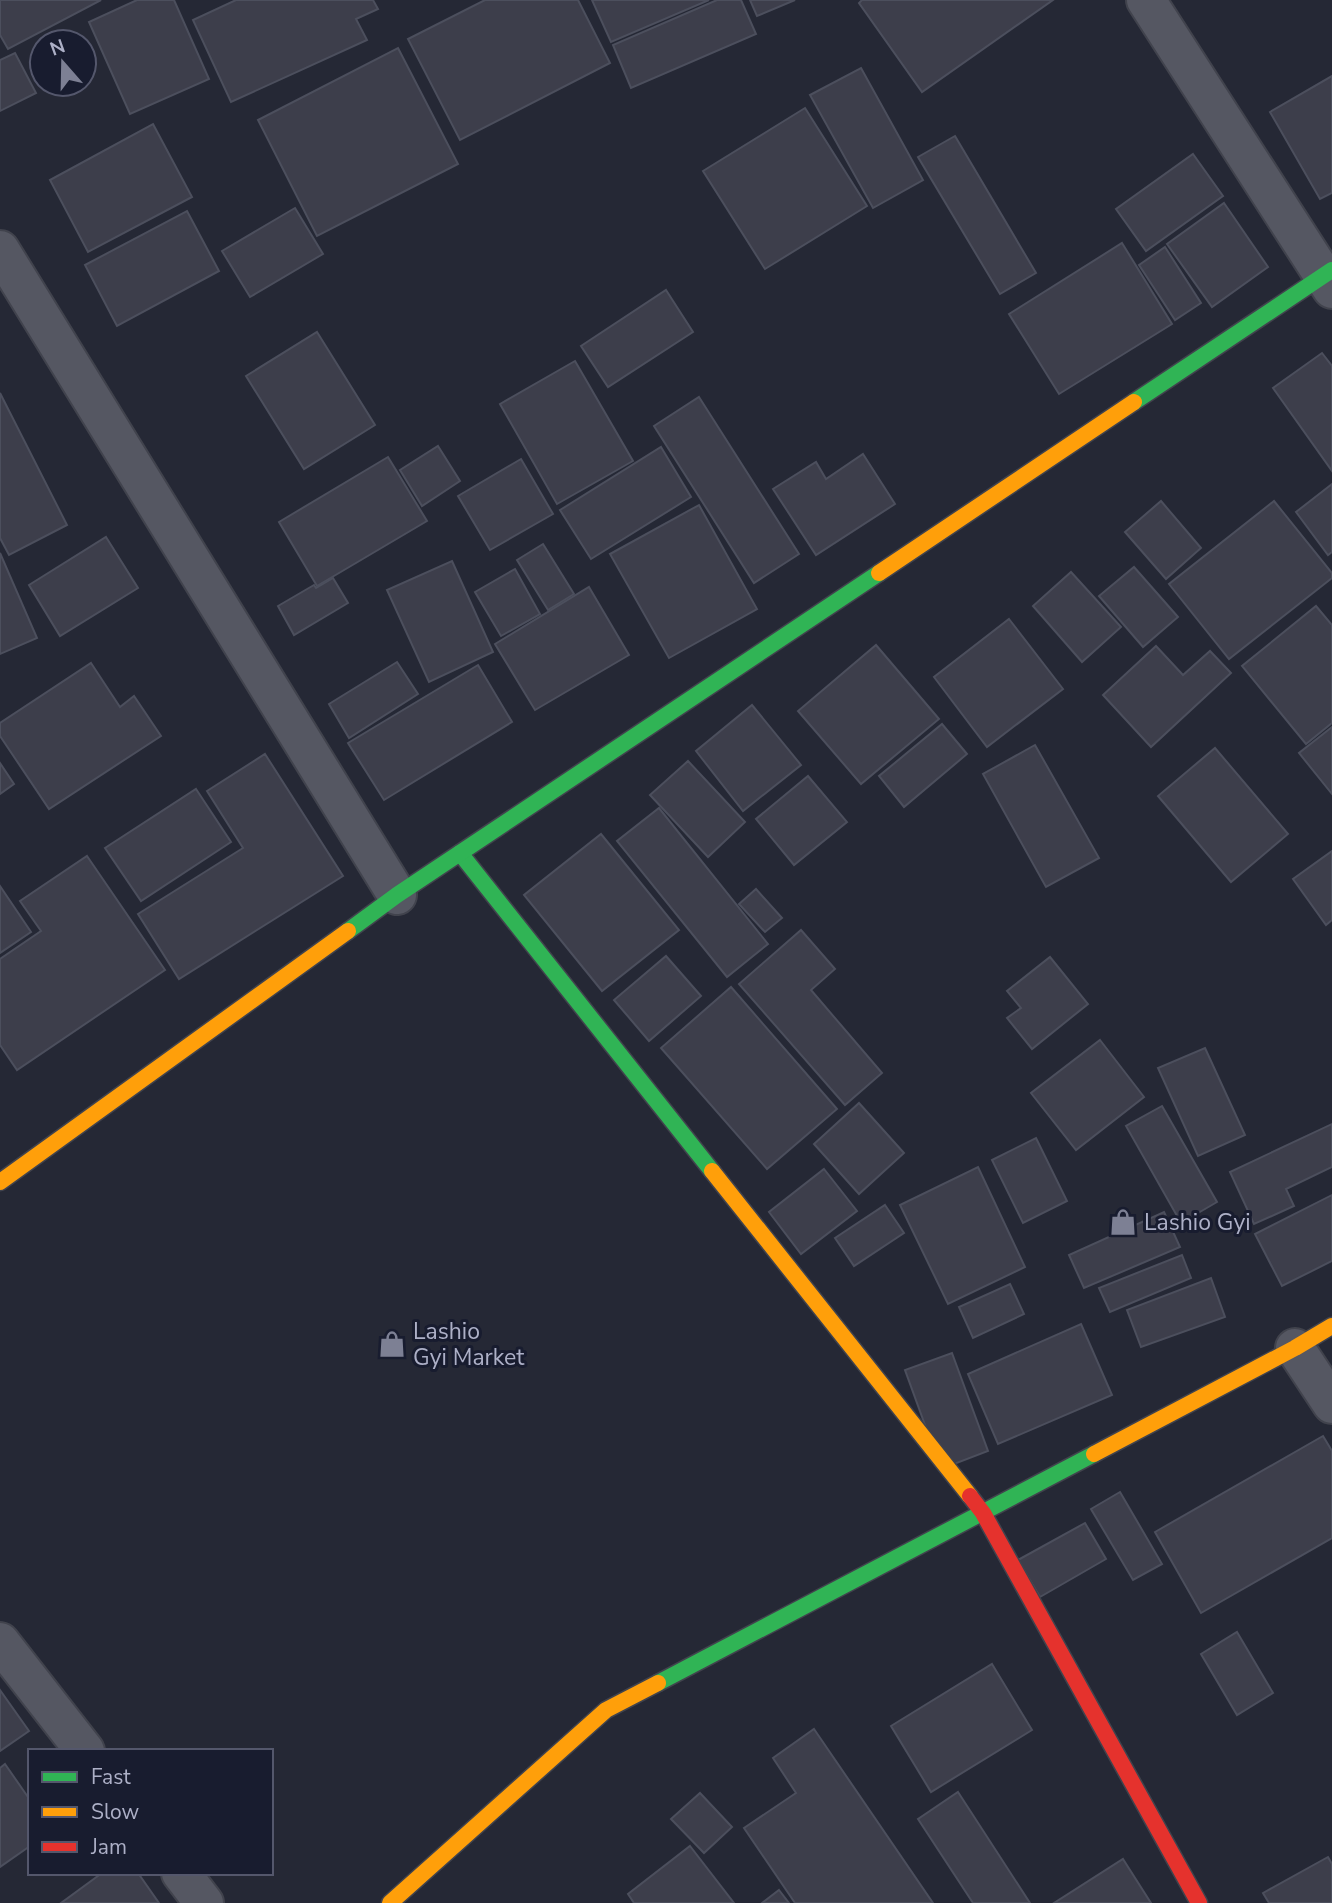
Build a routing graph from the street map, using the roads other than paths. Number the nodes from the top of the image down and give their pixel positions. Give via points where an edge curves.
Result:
1 (1146, 0) edge
2 (0, 250) edge
3 (1329, 278) edge
4 (460, 853) junction
5 (397, 895) junction
6 (0, 1182) edge
7 (1332, 1326) edge
8 (1295, 1348) junction
9 (1332, 1404) edge
10 (983, 1513) junction
11 (0, 1642) edge
12 (83, 1749) edge
13 (183, 1875) edge
14 (204, 1903) edge
15 (390, 1903) edge
16 (1199, 1903) edge

1 - 3 street
2 - 5 street
3 - 4 street
4 - 5 street
4 - 10 street
5 - 6 street
7 - 8 street
8 - 9 street
8 - 10 street
10 - 15 street via 606,1710
10 - 16 street
11 - 12 street
13 - 14 street

